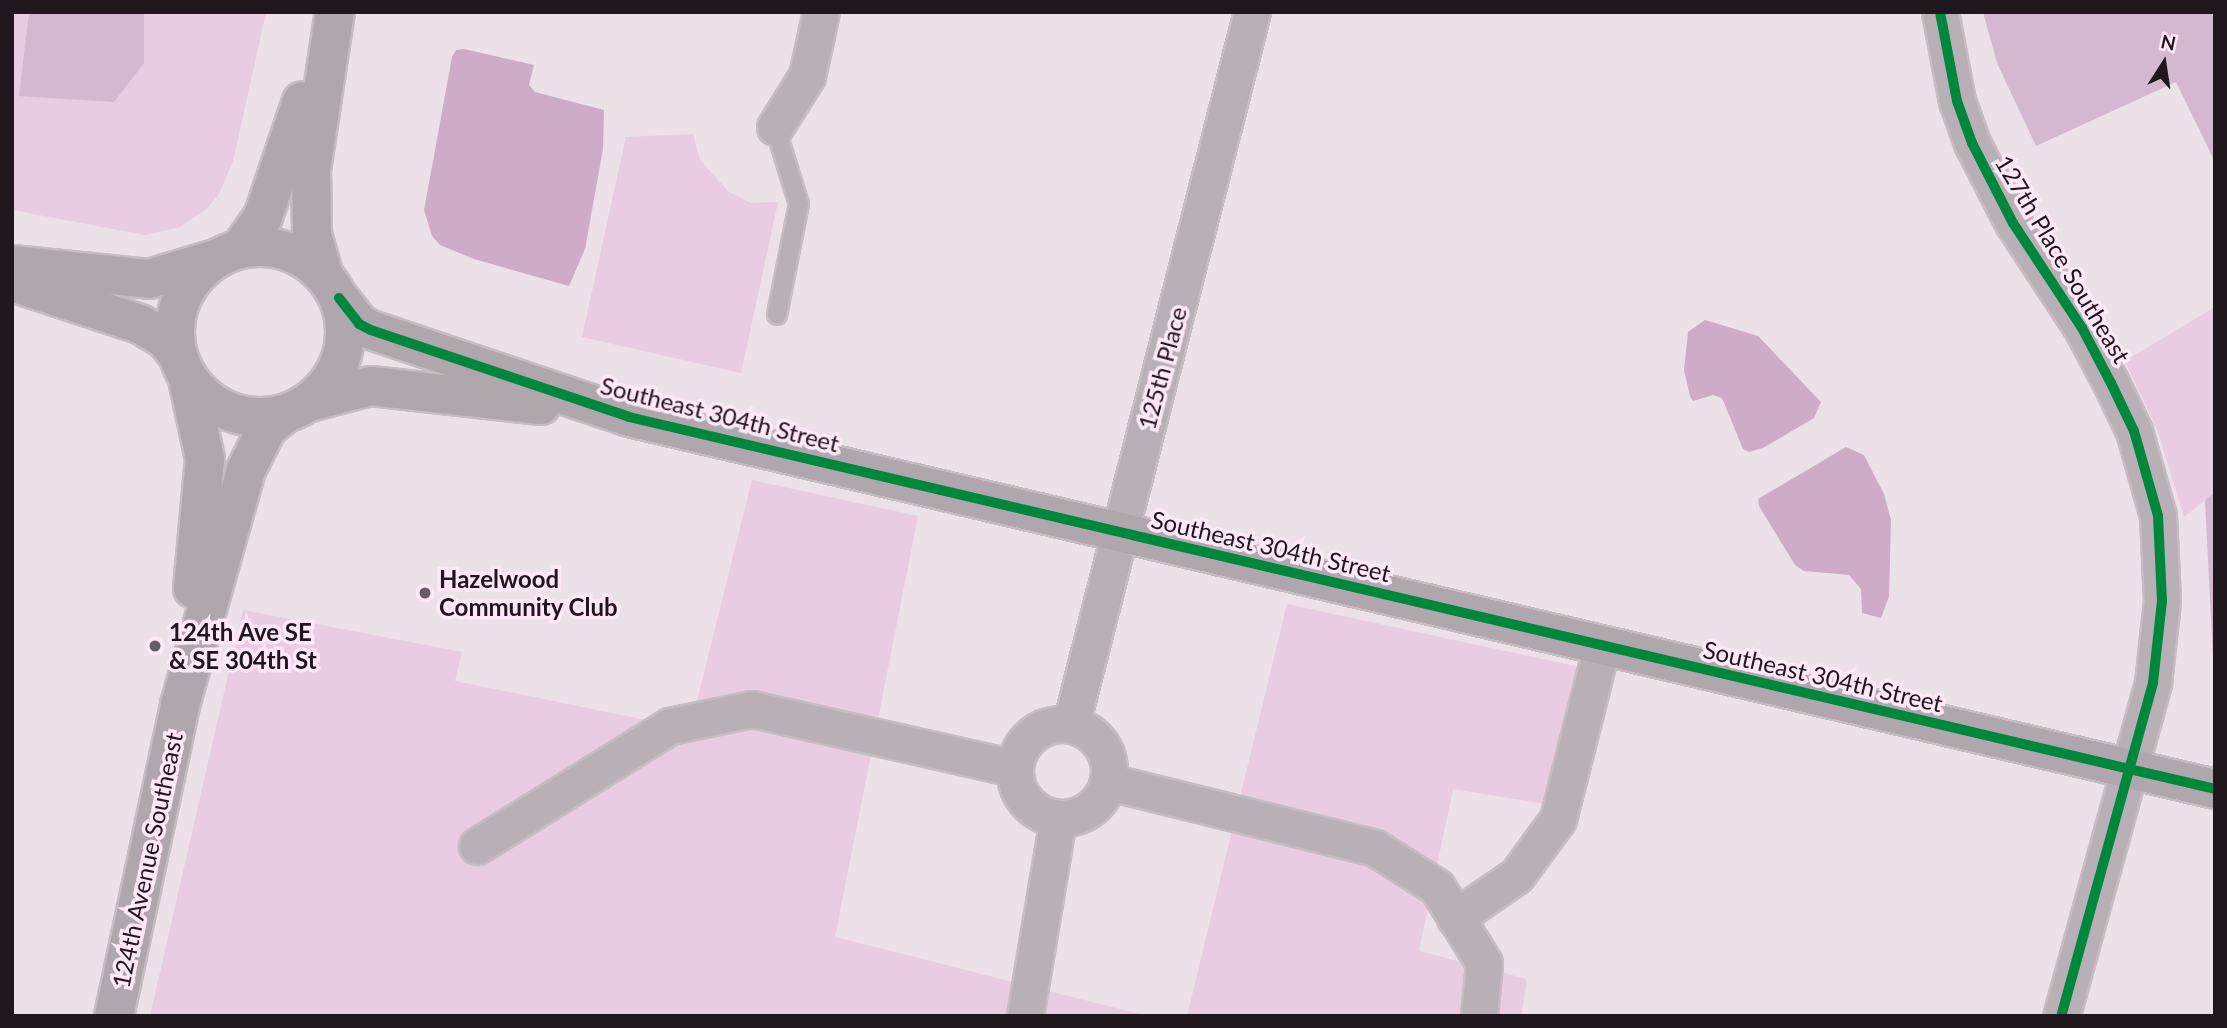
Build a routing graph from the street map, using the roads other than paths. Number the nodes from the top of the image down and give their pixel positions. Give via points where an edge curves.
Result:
1 (333, 12) edge
2 (821, 12) edge
3 (1252, 12) edge
4 (1940, 12) edge
5 (775, 127) joint
6 (228, 253) junction
7 (12, 265) edge
8 (12, 282) edge
9 (331, 285) junction
10 (777, 315) dead end
11 (182, 366) junction
12 (297, 408) junction
13 (629, 417) junction
14 (1119, 532) junction
15 (1602, 645) junction
16 (180, 705) junction
17 (1071, 724) junction
18 (1014, 768) junction
19 (2126, 768) junction
20 (1109, 782) junction
21 (2215, 789) edge
22 (1058, 818) junction
23 (477, 846) dead end
24 (1455, 918) junction
25 (114, 1016) edge
26 (1025, 1016) edge
27 (1479, 1016) edge
28 (2061, 1016) edge

1 - 6 street via 263,217
1 - 9 street via 311,170 312,234
2 - 5 street via 807,76
3 - 14 street, 125th Place
4 - 19 street, 127th Place Southeast via 1957,100 1972,143 2013,223 2082,328 2111,383 2149,476 2162,558 2160,623 2153,682
5 - 10 lane via 799,204
6 - 7 street via 149,279
6 - 9 street via 271,246 299,255
6 - 11 street via 194,277 180,300 174,327
8 - 11 street via 141,324 165,339
9 - 12 street via 346,326 343,355 330,382
9 - 13 street, Southeast 304th Street via 359,324 371,330
11 - 12 street via 207,399 230,412 257,418
11 - 16 street, 124th Avenue Southeast via 203,432 204,491
12 - 13 street, Southeast 304th Street via 346,390 402,387
12 - 16 street, 124th Avenue Southeast via 267,428 246,470
13 - 14 street, Southeast 304th Street
14 - 15 street, Southeast 304th Street
14 - 17 street, 125th Place
15 - 19 street, Southeast 304th Street
15 - 24 street via 1558,819 1517,874
16 - 25 street, 124th Avenue Southeast
17 - 18 street via 1055,724 1026,739
17 - 20 street via 1086,729 1102,745 1110,766
18 - 22 street via 1023,799 1035,811
18 - 23 street via 752,709 670,726
19 - 21 street, Southeast 304th Street
19 - 28 street, 127th Place Southeast
20 - 22 street via 1093,807 1080,816
20 - 24 street via 1375,848 1437,887
22 - 26 street
24 - 27 street via 1484,963

